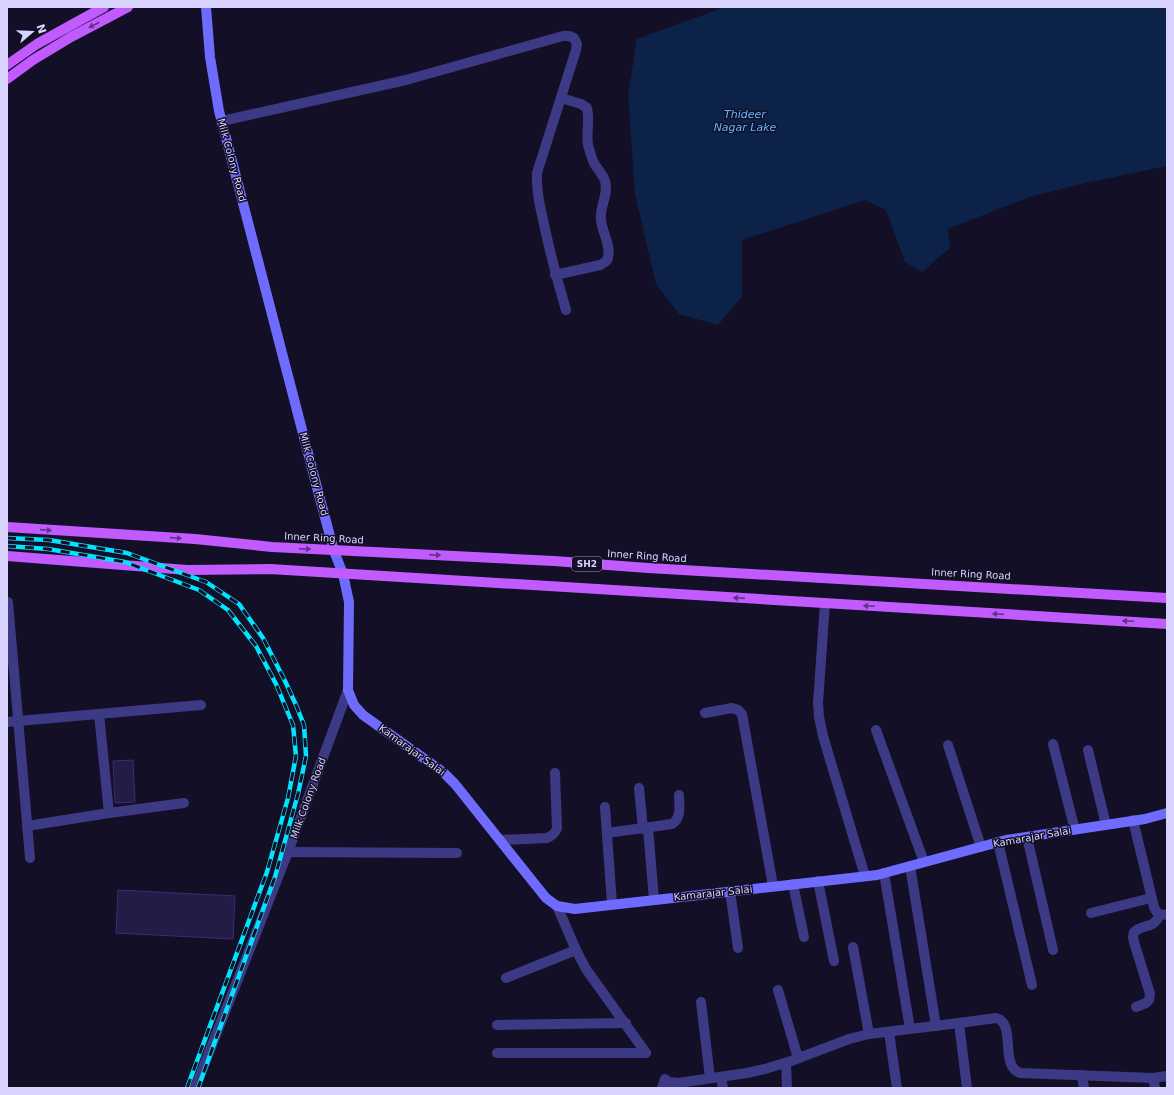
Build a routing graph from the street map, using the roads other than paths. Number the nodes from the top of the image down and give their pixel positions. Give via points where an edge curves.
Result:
1 (104, 7) edge
2 (128, 7) edge
3 (206, 7) edge
4 (7, 65) edge
5 (7, 79) edge
6 (561, 98) junction
7 (222, 121) junction
8 (555, 275) junction
9 (566, 310) dead end
10 (7, 527) edge
11 (334, 551) junction
12 (7, 556) edge
13 (343, 574) junction
14 (1167, 598) edge
15 (8, 602) edge
16 (825, 603) junction
17 (1167, 624) edge
18 (348, 690) junction
19 (201, 705) dead end
20 (705, 713) dead end
21 (99, 714) junction
22 (18, 721) junction
23 (7, 722) edge
24 (876, 730) dead end
25 (1053, 744) dead end
26 (948, 745) dead end
27 (1088, 750) dead end
28 (555, 774) dead end
29 (639, 788) dead end
30 (679, 795) dead end
31 (184, 803) dead end
32 (605, 806) dead end
33 (109, 813) junction
34 (1167, 813) edge
35 (1133, 820) junction
36 (1106, 825) junction
37 (27, 826) junction
38 (645, 829) junction
39 (1075, 830) junction
40 (607, 833) junction
41 (1027, 837) junction
42 (500, 840) junction
43 (998, 842) junction
44 (981, 847) junction
45 (288, 852) junction
46 (457, 852) dead end
47 (30, 858) dead end
48 (924, 862) junction
49 (910, 866) junction
50 (884, 873) junction
51 (866, 876) junction
52 (818, 881) junction
53 (793, 884) junction
54 (773, 886) junction
55 (730, 891) junction
56 (1152, 898) junction
57 (654, 900) junction
58 (612, 904) junction
59 (557, 906) junction
60 (1091, 912) dead end
61 (1163, 914) edge
62 (804, 937) dead end
63 (853, 947) dead end
64 (738, 948) dead end
65 (576, 950) junction
66 (1053, 950) dead end
67 (834, 961) dead end
68 (506, 978) dead end
69 (1032, 985) dead end
70 (778, 990) dead end
71 (701, 1002) dead end
72 (1136, 1007) dead end
73 (626, 1023) junction
74 (959, 1024) junction
75 (496, 1025) dead end
76 (936, 1026) junction
77 (910, 1029) junction
78 (889, 1032) junction
79 (870, 1034) junction
80 (497, 1053) dead end
81 (798, 1058) junction
82 (786, 1063) junction
83 (1082, 1075) junction
84 (1167, 1076) edge
85 (721, 1077) junction
86 (710, 1078) junction
87 (1154, 1083) edge
88 (195, 1088) edge
89 (662, 1088) edge
90 (723, 1088) edge
91 (786, 1088) edge
92 (897, 1088) edge
93 (967, 1088) edge
94 (1084, 1088) edge

1 - 4 main road via 37,44
2 -> 5 main road via 71,37
3 - 7 main road, Milk Colony Road via 210,57
6 - 7 street via 577,44 574,38 569,36 406,80
6 - 8 street via 537,173 539,200
6 - 8 street via 581,104 589,113 587,133 591,154 603,176 606,188 606,197 600,214 608,258 600,265
7 - 11 main road, Milk Colony Road
8 - 9 street
10 -> 11 main road, Inner Ring Road / SH2
11 - 13 main road, Milk Colony Road
11 -> 14 main road, Inner Ring Road / SH2
12 - 13 main road via 188,570 270,569
16 -> 13 main road
13 - 18 main road, Milk Colony Road via 349,602
15 - 22 street
17 -> 16 main road
16 - 51 street via 819,717
18 - 42 main road, Kamarajar Salai via 354,705 363,715 443,772
18 - 45 street, Milk Colony Road
19 - 21 street
20 - 54 street via 732,708 742,714
21 - 22 street
21 - 33 street
22 - 23 street
22 - 37 street
24 - 48 street
25 - 39 street
26 - 44 street
27 - 36 street
28 - 42 street via 555,833 547,838
29 - 38 street
30 - 38 street via 677,822
31 - 33 street
32 - 40 street
33 - 37 street
34 - 35 main road, Kamarajar Salai
35 - 36 main road, Kamarajar Salai
35 - 56 street
36 - 39 main road, Kamarajar Salai
37 - 47 street
38 - 40 street
38 - 57 street
39 - 41 main road, Kamarajar Salai
40 - 58 street
41 - 43 main road, Kamarajar Salai
41 - 66 street
42 - 59 main road, Kamarajar Salai via 546,898
43 - 44 main road, Kamarajar Salai
43 - 69 street
44 - 48 main road, Kamarajar Salai
45 - 46 street
45 - 88 street, Milk Colony Road
48 - 49 main road, Kamarajar Salai
49 - 50 main road, Kamarajar Salai
49 - 76 street
50 - 51 main road, Kamarajar Salai
50 - 77 street
51 - 52 main road, Kamarajar Salai
52 - 53 main road, Kamarajar Salai
52 - 67 street
53 - 54 main road, Kamarajar Salai
53 - 62 street
54 - 55 main road, Kamarajar Salai
55 - 57 main road, Kamarajar Salai
55 - 64 street
56 - 60 street
56 - 61 street via 1157,913
57 - 58 main road, Kamarajar Salai
58 - 59 main road, Kamarajar Salai via 575,909
59 - 65 street
61 - 72 street via 1153,924 1134,932 1134,942 1150,994 1146,1003
63 - 79 street
65 - 68 street
65 - 73 street via 586,969
70 - 81 street
71 - 86 street
73 - 75 street
73 - 80 street via 646,1053
74 - 76 street
74 - 83 street via 1001,1019 1005,1025 1010,1061 1014,1070 1020,1073
74 - 93 street
76 - 77 street
77 - 78 street
78 - 79 street
78 - 92 street
79 - 81 street
81 - 82 street
82 - 85 street
82 - 91 street
83 - 87 street
83 - 94 street
84 - 87 street
85 - 86 street
85 - 90 street
86 - 89 street via 678,1083 665,1079

